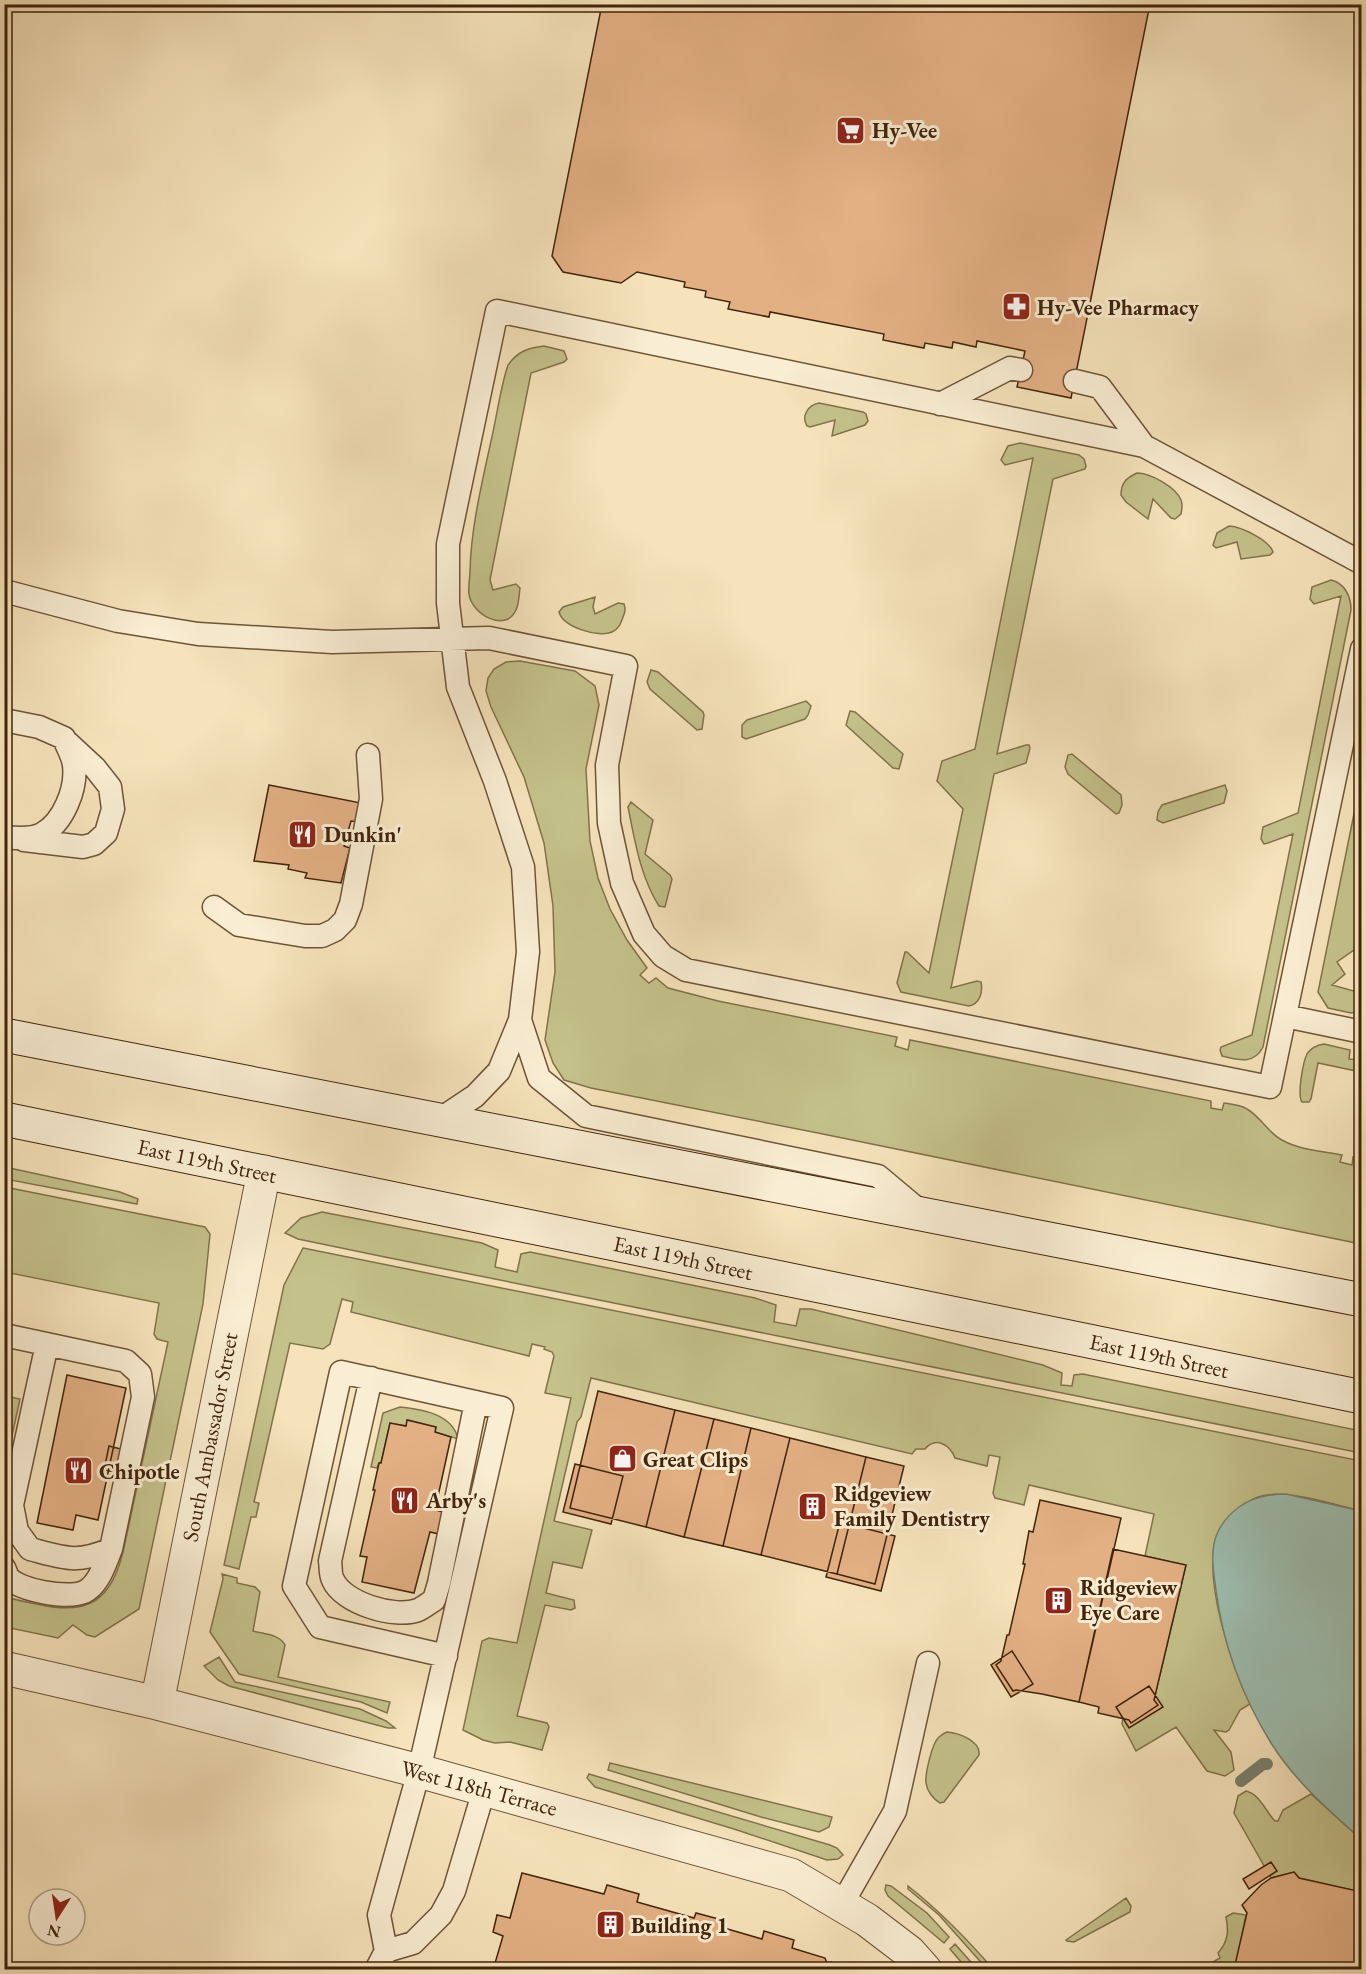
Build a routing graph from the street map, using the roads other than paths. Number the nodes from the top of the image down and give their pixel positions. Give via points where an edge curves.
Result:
1 (1021, 370) dead end
2 (1075, 381) dead end
3 (940, 404) junction
4 (1144, 446) junction
5 (1362, 563) edge
6 (4, 591) edge
7 (452, 639) junction
8 (1362, 649) edge
9 (4, 720) edge
10 (64, 738) junction
11 (368, 755) dead end
12 (11, 838) edge
13 (214, 907) dead end
14 (1285, 1016) junction
15 (520, 1020) junction
16 (1362, 1032) edge
17 (4, 1035) edge
18 (4, 1119) edge
19 (439, 1120) junction
20 (264, 1172) junction
21 (925, 1215) junction
22 (1362, 1300) edge
23 (4, 1335) edge
24 (47, 1344) junction
25 (371, 1378) junction
26 (1362, 1397) edge
27 (476, 1402) junction
28 (12, 1505) junction
29 (4, 1546) edge
30 (111, 1549) junction
31 (4, 1568) edge
32 (446, 1656) junction
33 (928, 1663) dead end
34 (4, 1668) edge
35 (157, 1703) junction
36 (419, 1771) junction
37 (484, 1790) junction
38 (842, 1904) junction
39 (381, 1960) edge
40 (925, 1970) edge

1 - 3 lane via 1010,368
2 - 4 lane via 1100,387
3 - 4 lane
3 - 7 lane via 497,311 448,544
4 - 5 lane
6 - 7 lane via 118,621 198,634 332,642
7 - 14 lane via 489,638 626,666 607,765 609,823 621,883 644,934 663,956 686,970 1270,1087
7 - 15 lane via 458,687 523,867 528,952
8 - 14 lane
9 - 10 lane via 39,727
10 - 12 lane via 74,765 72,793 60,820 41,835
10 - 12 lane via 110,787 113,809 106,833 94,844 83,847
11 - 13 lane via 370,799 353,892 345,920 335,930 322,936 304,936 239,925
14 - 16 lane
15 - 19 lane via 499,1071 475,1096
15 - 21 lane via 539,1078 586,1116 878,1176
17 - 19 main road
18 - 20 main road, East 119th Street
19 - 21 main road
20 - 26 main road, East 119th Street
20 - 35 main road, South Ambassador Street
21 - 22 main road
23 - 24 lane
24 - 28 lane
24 - 30 lane via 126,1361 140,1374 143,1397
25 - 27 lane
25 - 27 lane via 330,1561 332,1579 345,1596 360,1604 416,1611 434,1600
25 - 32 lane via 341,1372 294,1586 321,1627
27 - 32 lane via 502,1408
28 - 29 lane
28 - 30 lane via 17,1531 30,1549 71,1559 92,1558
30 - 31 lane via 99,1577 84,1592 62,1595 23,1588 8,1577
32 - 36 lane
33 - 38 lane via 895,1811
34 - 35 main road, West 118th Terrace
35 - 36 main road, West 118th Terrace
36 - 37 main road, West 118th Terrace
36 - 39 lane via 379,1915
37 - 38 main road, West 118th Terrace via 791,1875
37 - 39 lane via 454,1891 441,1915 413,1944
38 - 40 main road, West 118th Terrace via 909,1952

